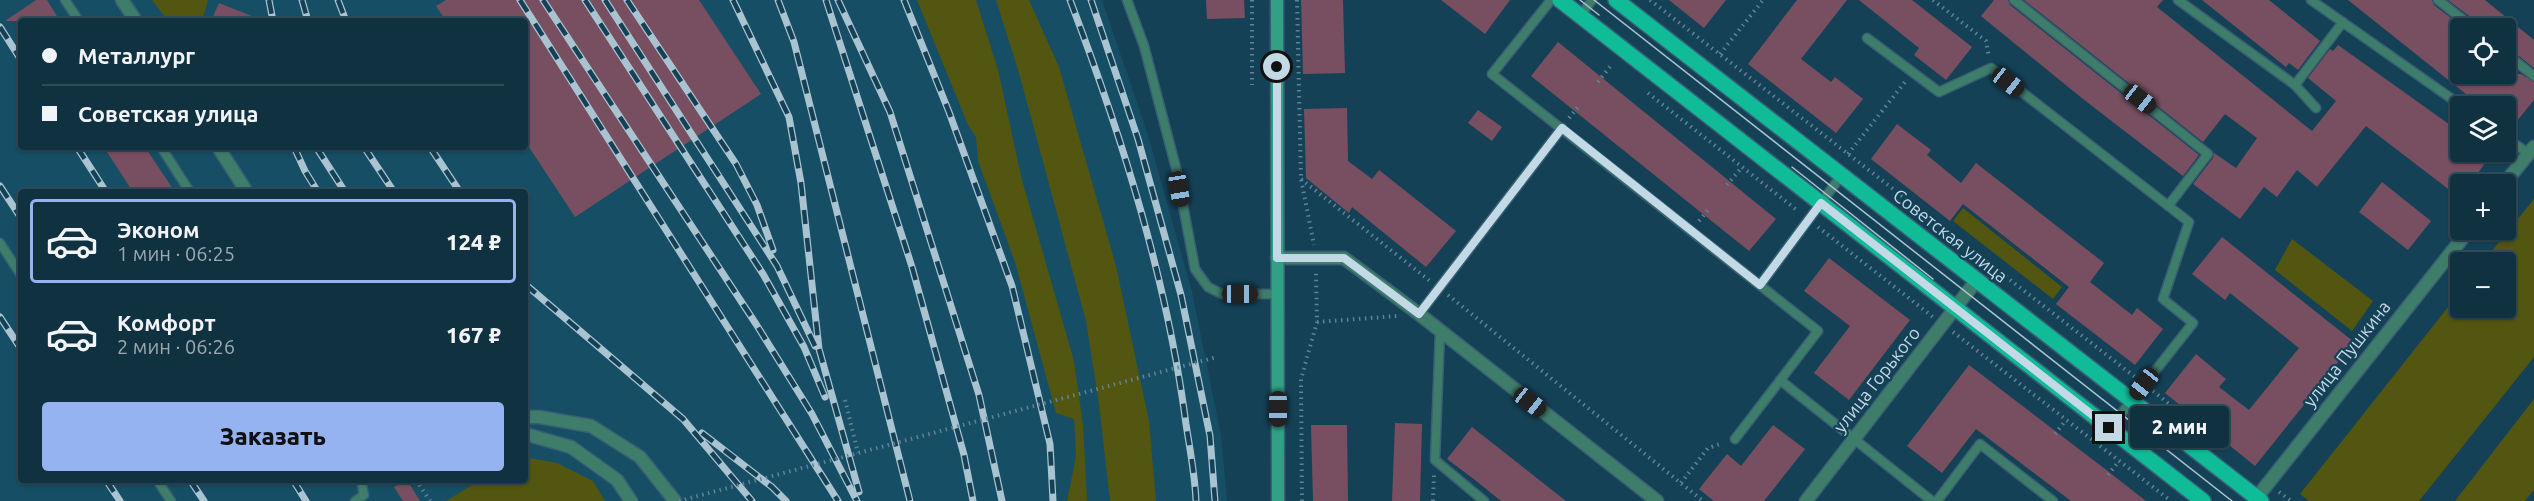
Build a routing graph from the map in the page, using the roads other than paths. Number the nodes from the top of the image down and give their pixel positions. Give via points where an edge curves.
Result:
1 (65, 0) edge
2 (122, 0) edge
3 (1126, 0) edge
4 (1277, 0) edge
5 (1551, 0) edge
6 (1560, 0) edge
7 (1592, 0) edge
8 (1616, 0) edge
9 (2014, 0) edge
10 (2178, 0) edge
11 (2311, 0) edge
12 (2438, 0) edge
13 (1580, 16) junction
14 (77, 18) edge
15 (134, 18) edge
16 (2461, 18) edge
17 (2343, 22) junction
18 (1866, 38) dead end
19 (2516, 62) edge
20 (2534, 76) edge
21 (2295, 85) junction
22 (2450, 98) edge
23 (2316, 108) dead end
24 (1562, 128) junction
25 (2516, 142) edge
26 (163, 150) edge
27 (220, 150) edge
28 (2531, 150) edge
29 (2512, 174) edge
30 (1841, 176) junction
31 (188, 189) edge
32 (245, 189) edge
33 (1821, 203) junction
34 (2168, 206) junction
35 (2461, 240) edge
36 (0, 243) edge
37 (1277, 258) junction
38 (18, 270) edge
39 (1976, 282) junction
40 (1760, 285) junction
41 (1277, 294) junction
42 (1956, 308) junction
43 (1419, 314) junction
44 (1440, 331) junction
45 (1780, 380) junction
46 (2132, 401) junction
47 (528, 417) edge
48 (2109, 428) junction
49 (528, 435) edge
50 (1736, 439) road end
51 (1854, 439) junction
52 (159, 483) edge
53 (362, 483) edge
54 (2257, 500) edge
55 (171, 501) edge
56 (355, 501) edge
57 (631, 501) edge
58 (677, 501) edge
59 (1278, 501) edge
60 (1484, 501) edge
61 (1657, 501) edge
62 (1806, 501) edge
63 (1932, 501) edge
64 (1936, 501) edge
65 (2053, 501) edge
66 (2203, 501) edge

1 - 14 lane
2 - 15 street
3 - 41 lane via 1144,46 1176,168 1195,269 1208,287 1222,294
4 - 37 main road
5 - 24 lane via 1492,74
6 - 13 main road
7 - 13 lane
8 - 30 main road, Советская улица
9 - 34 lane via 2208,154
10 - 21 lane
11 - 17 lane
12 - 16 lane
13 - 33 main road
17 - 21 lane
17 - 22 lane
18 - 34 lane via 1939,92 1990,68
19 - 20 lane
21 - 23 lane
24 - 40 lane
24 - 43 lane
25 - 28 lane
26 - 31 lane
27 - 32 street
28 - 29 street
30 - 33 lane
30 - 39 main road, Советская улица
33 - 40 lane
33 - 42 main road
34 - 46 lane via 2189,222 2163,299 2193,323
35 - 54 street, улица Пушкина
36 - 38 lane
37 - 41 main road
37 - 43 street via 1344,258
39 - 42 street, улица Горького
39 - 46 main road, Советская улица
40 - 45 lane via 1818,331
41 - 59 main road
42 - 48 main road
42 - 51 street, улица Горького
43 - 44 street
44 - 60 lane via 1435,460
44 - 61 street
45 - 50 lane
45 - 51 lane
46 - 48 lane
46 - 54 main road, Советская улица
47 - 58 street via 591,426 640,457
48 - 66 main road
49 - 57 street via 571,447 617,480
51 - 62 street, улица Горького
51 - 63 lane
52 - 55 lane
53 - 56 lane via 364,495
64 - 65 lane via 1980,444

